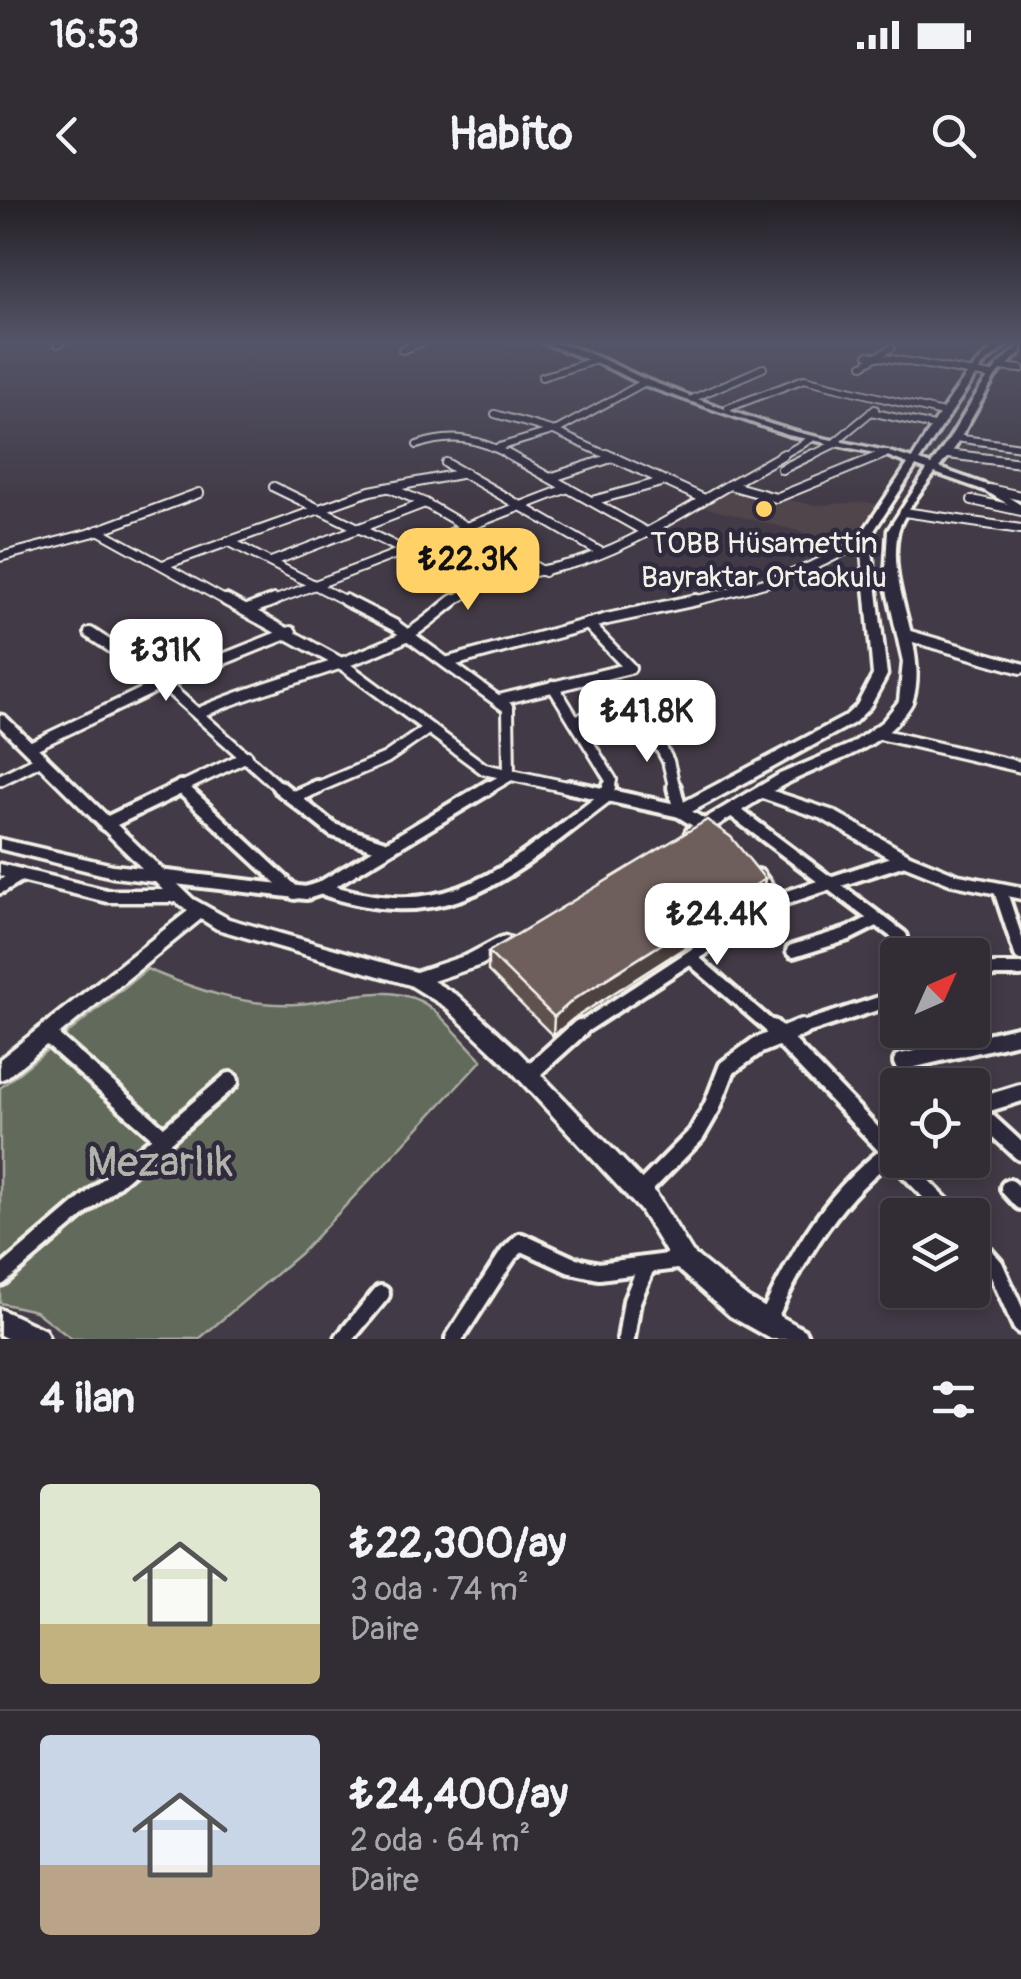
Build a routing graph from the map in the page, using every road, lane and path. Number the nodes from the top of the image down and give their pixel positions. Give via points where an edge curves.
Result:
1 (621, 395) edge
2 (685, 395) edge
3 (701, 395) edge
4 (763, 395) edge
5 (866, 395) edge
6 (888, 395) edge
7 (959, 395) edge
8 (982, 395) edge
9 (694, 398) junction
10 (882, 399) junction
11 (728, 408) junction
12 (871, 412) junction
13 (495, 414) dead end
14 (947, 414) junction
15 (938, 427) junction
16 (554, 431) junction
17 (956, 438) junction
18 (811, 439) junction
19 (837, 441) junction
20 (417, 444) dead end
21 (496, 448) junction
22 (1021, 448) edge
23 (887, 453) junction
24 (945, 454) junction
25 (611, 458) junction
26 (914, 462) junction
27 (446, 463) dead end
28 (1021, 464) edge
29 (782, 469) dead end
30 (934, 470) junction
31 (466, 473) junction
32 (550, 478) junction
33 (664, 482) junction
34 (729, 486) junction
35 (388, 487) junction
36 (274, 488) dead end
37 (568, 488) junction
38 (989, 489) junction
39 (199, 493) dead end
40 (1021, 496) edge
41 (702, 498) junction
42 (972, 500) dead end
43 (592, 502) junction
44 (425, 503) junction
45 (522, 506) junction
46 (317, 509) junction
47 (1021, 510) edge
48 (986, 511) dead end
49 (904, 512) junction
50 (1021, 519) edge
51 (467, 526) junction
52 (358, 528) junction
53 (1021, 529) edge
54 (98, 530) junction
55 (646, 532) junction
56 (867, 538) junction
57 (228, 541) junction
58 (404, 550) junction
59 (602, 553) junction
60 (0, 556) edge
61 (271, 562) junction
62 (164, 565) junction
63 (544, 572) junction
64 (316, 584) junction
65 (478, 587) junction
66 (248, 610) junction
67 (588, 624) junction
68 (291, 632) junction
69 (90, 633) dead end
70 (409, 634) junction
71 (903, 634) junction
72 (340, 662) junction
73 (449, 662) junction
74 (1021, 668) edge
75 (166, 682) junction
76 (552, 686) junction
77 (499, 700) junction
78 (704, 702) dead end
79 (641, 710) junction
80 (199, 712) junction
81 (0, 719) edge
82 (574, 720) junction
83 (428, 729) junction
84 (874, 734) junction
85 (36, 753) junction
86 (247, 756) junction
87 (1021, 767) edge
88 (509, 776) junction
89 (0, 780) edge
90 (180, 786) junction
91 (762, 792) junction
92 (607, 796) junction
93 (294, 797) junction
94 (732, 810) junction
95 (680, 811) junction
96 (104, 824) junction
97 (705, 826) junction
98 (720, 837) edge
99 (0, 844) edge
100 (672, 846) edge
101 (384, 847) junction
102 (904, 858) junction
103 (0, 870) edge
104 (753, 870) edge
105 (20, 875) junction
106 (157, 876) junction
107 (828, 882) junction
108 (0, 887) edge
109 (321, 888) junction
110 (1000, 890) junction
111 (1021, 892) edge
112 (295, 893) junction
113 (180, 896) junction
114 (776, 901) junction
115 (200, 911) junction
116 (876, 920) junction
117 (523, 933) edge
118 (901, 937) dead end
119 (793, 951) dead end
120 (1021, 954) edge
121 (692, 959) junction
122 (1021, 970) edge
123 (990, 971) edge
124 (416, 979) junction
125 (880, 1004) edge
126 (46, 1034) junction
127 (1021, 1034) edge
128 (780, 1037) junction
129 (902, 1062) dead end
130 (0, 1071) edge
131 (528, 1075) junction
132 (230, 1081) dead end
133 (1021, 1093) edge
134 (990, 1103) edge
135 (990, 1124) edge
136 (163, 1137) junction
137 (880, 1137) edge
138 (1021, 1152) edge
139 (880, 1160) edge
140 (918, 1178) edge
141 (639, 1193) junction
142 (936, 1198) edge
143 (684, 1260) junction
144 (990, 1261) edge
145 (646, 1267) junction
146 (0, 1277) edge
147 (382, 1294) dead end
148 (0, 1322) edge
149 (1021, 1324) edge
150 (779, 1332) edge
151 (36, 1339) edge
152 (344, 1339) edge
153 (454, 1339) edge
154 (626, 1339) edge

1 - 16 street
2 - 9 street
3 - 9 street
4 - 11 street
5 - 10 street
6 - 10 street
7 - 14 street
8 - 17 street
9 - 11 street
10 - 12 street
10 - 14 street
11 - 18 street
12 - 15 street
12 - 19 street
13 - 16 street
14 - 15 street
15 - 26 street
16 - 21 street
16 - 25 street
17 - 22 street
17 - 24 street
18 - 19 street
18 - 34 street
19 - 23 street
19 - 29 street
20 - 21 street via 446,435
21 - 32 street
23 - 26 street
23 - 34 street via 776,498
24 - 28 street
24 - 30 street
25 - 32 street
25 - 33 street
26 - 30 street
26 - 56 street
27 - 31 street
30 - 38 street
30 - 49 street
31 - 35 street
31 - 45 street
32 - 37 street
33 - 41 street
33 - 43 street
34 - 41 street
35 - 44 street
35 - 46 street
36 - 46 street
37 - 43 street
37 - 45 street
38 - 40 street
38 - 47 street
39 - 54 street
41 - 55 street
42 - 47 street
43 - 55 street
44 - 51 street
44 - 52 street
45 - 51 street
45 - 59 street
46 - 52 street
46 - 57 street
48 - 50 street
49 - 53 street
49 - 71 street via 890,546
51 - 58 street
51 - 63 street
52 - 58 street
52 - 61 street
54 - 60 street
54 - 62 street
55 - 59 street
56 - 67 street via 823,565 766,586
56 - 95 street via 880,674 864,707
57 - 61 street
57 - 62 street
58 - 64 street
58 - 65 street
59 - 63 street
61 - 64 street
62 - 66 street
63 - 65 street
64 - 66 street
64 - 70 street
65 - 70 street
66 - 68 street
67 - 73 street
67 - 76 street via 630,668
68 - 72 street
68 - 75 street
69 - 75 street via 139,655
70 - 72 street
70 - 73 street
71 - 74 street
71 - 84 street via 910,662 906,702
72 - 80 street
72 - 83 street
73 - 77 street
75 - 80 street
75 - 85 street
76 - 77 street
76 - 82 street
77 - 88 street via 508,708
78 - 79 street
79 - 82 street
79 - 95 street via 668,761
80 - 86 street
81 - 85 street
82 - 92 street via 611,780
83 - 88 street via 484,769
83 - 93 street via 375,762
84 - 87 street
84 - 91 street
85 - 89 street
85 - 96 street
86 - 90 street
86 - 93 street
88 - 92 street
88 - 101 street
90 - 96 street
90 - 112 street
91 - 94 street
91 - 102 street via 828,815
92 - 95 street
92 - 109 street via 462,895 388,906
93 - 101 street via 328,827
94 - 97 street
94 - 107 street
95 - 97 street
96 - 106 street
97 - 98 street
97 - 100 street
99 - 106 street
101 - 109 street
102 - 107 street
102 - 110 street
103 - 105 street
104 - 114 street
105 - 108 street
105 - 113 street via 107,896
106 - 112 street
106 - 113 street
107 - 114 street
107 - 116 street
109 - 112 street
110 - 111 street
110 - 120 street
113 - 115 street
114 - 121 street
115 - 124 street via 223,924
115 - 126 street
116 - 118 street
116 - 119 street
117 - 124 street via 474,960
121 - 128 street
121 - 131 street via 582,1026
122 - 123 street
124 - 131 street via 451,1001
125 - 128 street
126 - 130 street
126 - 136 street
127 - 129 street
128 - 137 street
128 - 141 street via 727,1068 696,1134
131 - 141 street
132 - 136 street
133 - 134 street
135 - 138 street
136 - 146 street
139 - 150 street via 806,1244
140 - 142 street
141 - 143 street
143 - 145 street
143 - 150 street
144 - 149 street
145 - 153 street via 588,1270 521,1242
145 - 154 street
147 - 152 street
148 - 151 street

